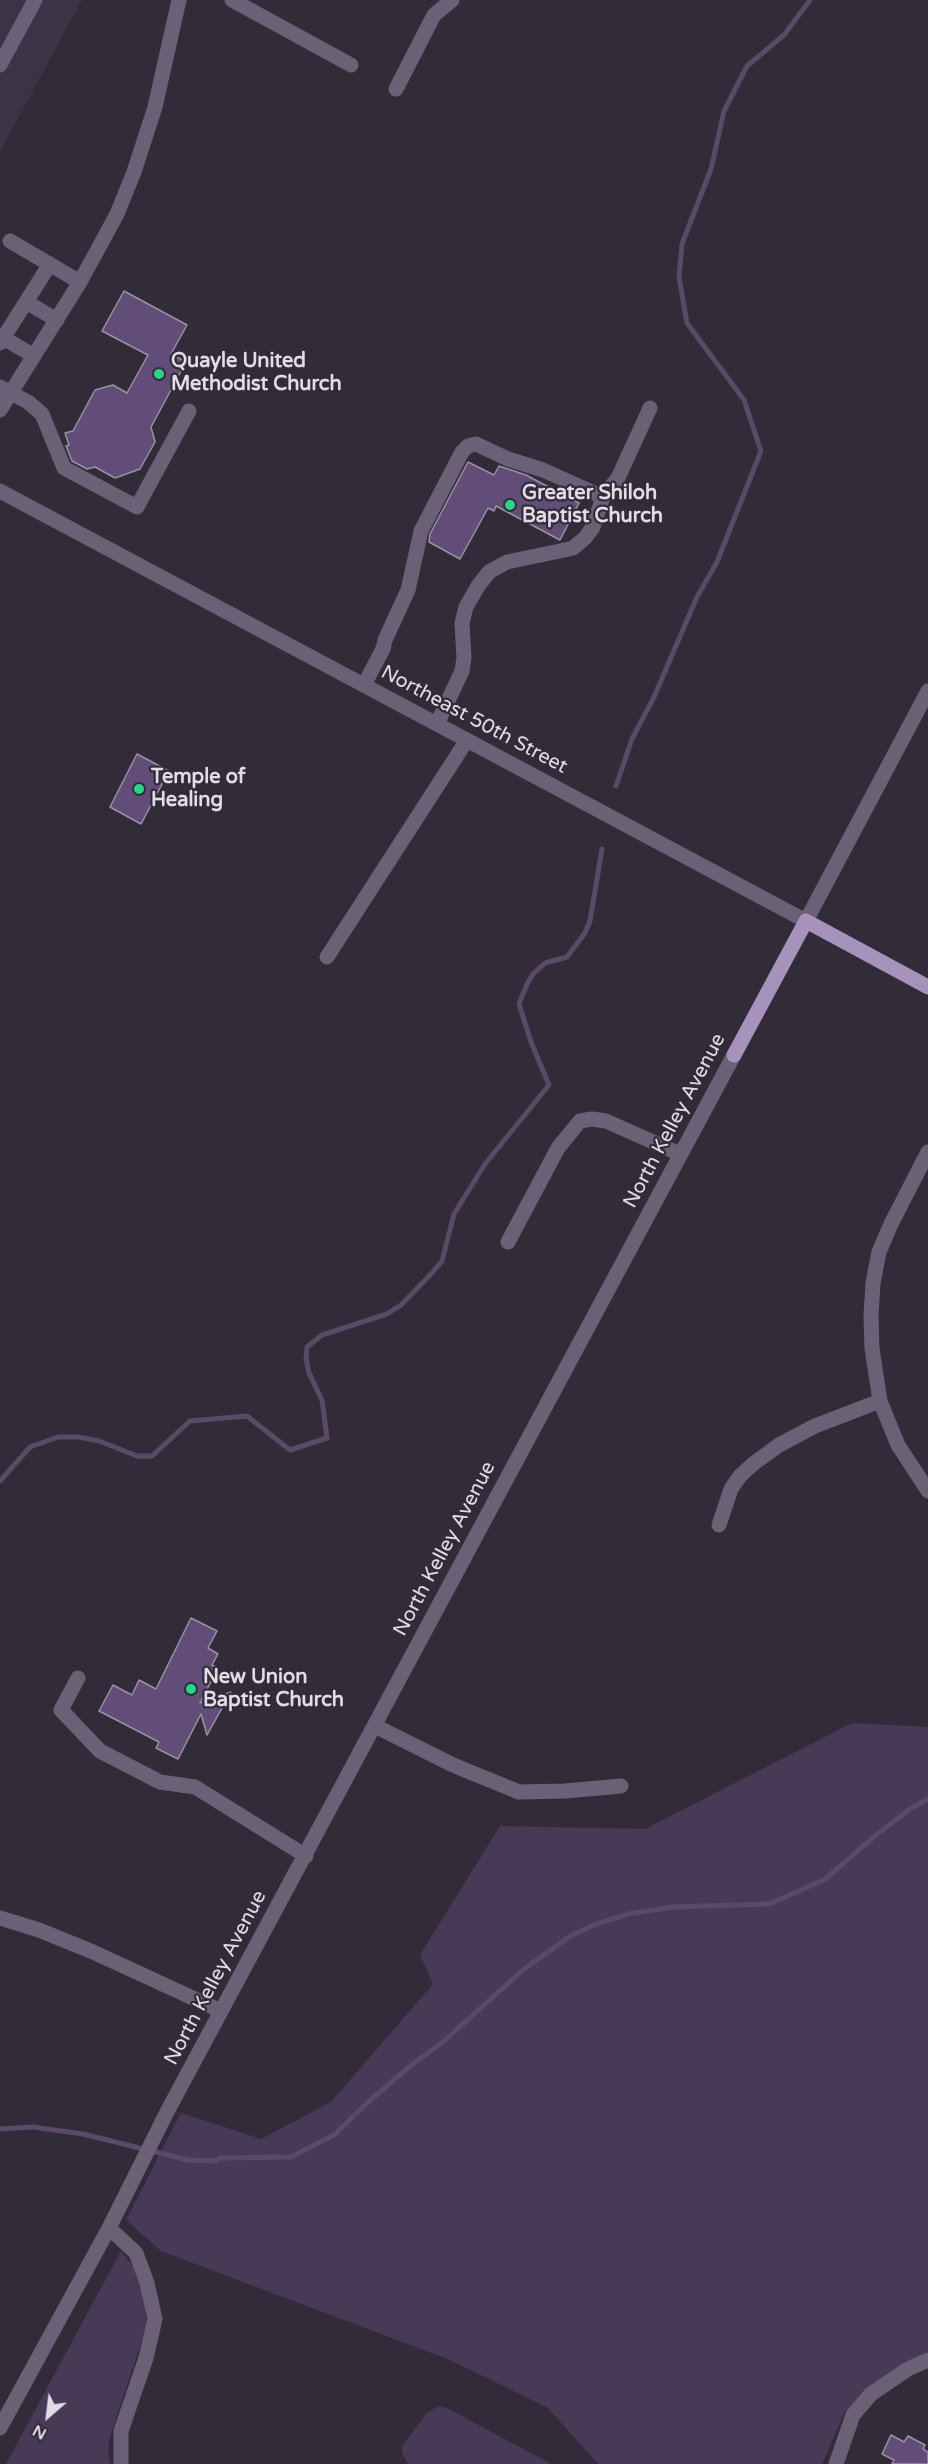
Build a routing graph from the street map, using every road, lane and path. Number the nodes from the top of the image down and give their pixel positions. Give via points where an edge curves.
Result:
1 (35, 0) edge
2 (179, 0) edge
3 (232, 0) edge
4 (452, 0) edge
5 (0, 65) edge
6 (351, 65) dead end
7 (396, 89) dead end
8 (10, 241) dead end
9 (51, 264) junction
10 (81, 282) junction
11 (26, 302) junction
12 (57, 320) junction
13 (1, 339) edge
14 (34, 356) junction
15 (5, 390) edge
16 (650, 408) dead end
17 (0, 410) edge
18 (189, 411) dead end
19 (0, 491) edge
20 (603, 497) junction
21 (364, 685) junction
22 (928, 691) edge
23 (437, 724) junction
24 (467, 740) junction
25 (806, 921) junction
26 (327, 957) dead end
27 (928, 987) edge
28 (734, 1055) joint
29 (928, 1152) edge
30 (680, 1154) junction
31 (508, 1242) dead end
32 (880, 1401) junction
33 (928, 1491) edge
34 (719, 1525) dead end
35 (78, 1678) dead end
36 (375, 1726) junction
37 (621, 1786) dead end
38 (306, 1856) junction
39 (0, 1918) edge
40 (221, 2011) junction
41 (109, 2228) junction
42 (928, 2360) edge
43 (0, 2428) edge
44 (121, 2464) edge
45 (836, 2464) edge

1 - 5 street
2 - 10 street via 149,129 117,214
3 - 6 street
4 - 7 street via 434,15
8 - 9 street
9 - 10 street
9 - 11 street
10 - 12 street
11 - 12 street
11 - 13 street
12 - 14 street
13 - 14 street
14 - 15 street
15 - 17 street
15 - 18 street via 42,414 64,468 137,507
16 - 20 street via 618,478
19 - 21 street, Northeast 50th Street
20 - 21 street via 476,444 468,446 421,531 408,590
20 - 23 street via 593,527 573,548 507,562 489,572 477,586 462,623 462,671
21 - 23 street, Northeast 50th Street
22 - 25 street, North Kelley Avenue
23 - 24 street, Northeast 50th Street
24 - 25 street, Northeast 50th Street
24 - 26 street
25 - 27 main road, Northeast 50th Street
25 - 28 main road, North Kelley Avenue
28 - 30 street, North Kelley Avenue
29 - 32 street via 879,1252 873,1283 872,1348
30 - 31 street via 606,1121 580,1122 558,1148
30 - 36 street, North Kelley Avenue
32 - 33 street via 898,1445
32 - 34 street via 816,1426 753,1464 731,1489
35 - 38 street via 61,1710 100,1751 160,1782 195,1787
36 - 37 street via 519,1792
36 - 38 street, North Kelley Avenue
38 - 40 street, North Kelley Avenue
39 - 40 street via 93,1952
40 - 41 street, North Kelley Avenue
41 - 43 street, North Kelley Avenue
41 - 44 street via 136,2253 155,2319 121,2431
42 - 45 street via 871,2394 853,2415

